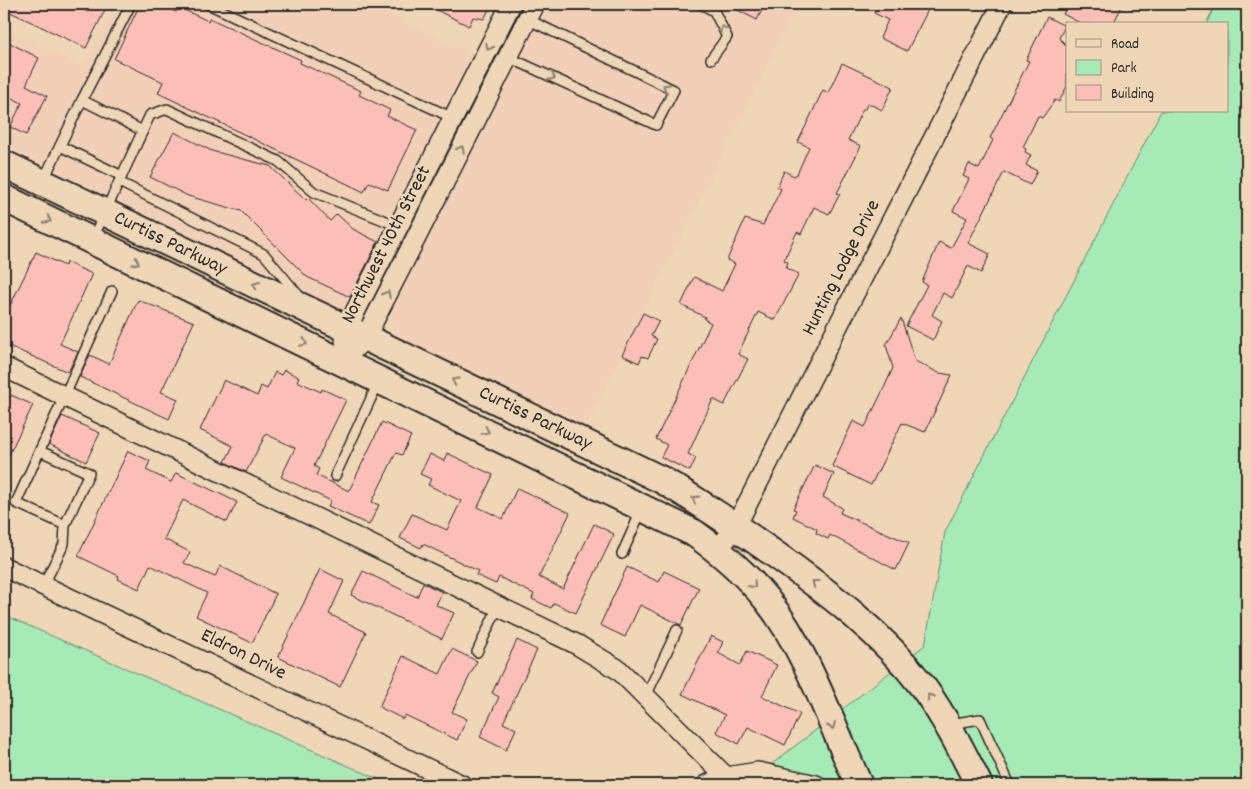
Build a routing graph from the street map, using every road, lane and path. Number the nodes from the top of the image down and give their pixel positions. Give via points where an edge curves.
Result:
1 (131, 4) edge
2 (208, 4) edge
3 (511, 4) edge
4 (700, 4) edge
5 (1002, 4) edge
6 (531, 11) edge
7 (508, 57) junction
8 (711, 59) dead end
9 (82, 100) junction
10 (453, 118) junction
11 (143, 131) junction
12 (60, 146) junction
13 (4, 164) edge
14 (121, 179) junction
15 (42, 183) junction
16 (4, 198) edge
17 (105, 213) junction
18 (398, 226) junction
19 (92, 241) junction
20 (112, 291) dead end
21 (314, 313) junction
22 (356, 333) junction
23 (342, 361) junction
24 (4, 368) edge
25 (380, 379) junction
26 (64, 397) junction
27 (40, 451) junction
28 (336, 476) dead end
29 (643, 506) junction
30 (65, 525) junction
31 (736, 526) junction
32 (718, 550) junction
33 (622, 554) dead end
34 (4, 566) edge
35 (44, 584) junction
36 (498, 607) junction
37 (677, 630) dead end
38 (476, 652) dead end
39 (646, 696) junction
40 (948, 725) junction
41 (726, 777) junction
42 (462, 785) edge
43 (707, 785) edge
44 (816, 785) edge
45 (858, 785) edge
46 (979, 785) edge
47 (1010, 785) edge

1 - 9 lane
2 - 10 lane
3 -> 10 street, Northwest 40th Street
8 -> 4 lane via 727,37 714,11
5 - 31 street, Hunting Lodge Drive
6 - 7 street, Northwest 40th Street
7 -> 6 lane via 656,125 674,90
22 -> 7 street, Northwest 40th Street
9 - 11 lane
9 - 12 lane
10 - 18 street, Northwest 40th Street
11 - 14 lane
11 - 18 lane via 150,115 167,108 278,161 314,192
12 - 14 lane
12 - 15 lane
13 - 15 main road, Curtiss Parkway
14 - 17 lane
14 - 21 lane via 264,254
15 - 17 main road, Curtiss Parkway
16 -> 19 main road, Curtiss Parkway
17 - 19 lane
21 -> 17 main road, Curtiss Parkway
18 - 22 street, Northwest 40th Street
19 -> 23 main road, Curtiss Parkway
20 - 26 lane
21 - 22 main road, Curtiss Parkway
22 - 23 street, Northwest 40th Street
31 -> 22 main road, Curtiss Parkway via 662,480
23 - 25 main road, Curtiss Parkway
24 - 26 street
25 - 28 lane
25 -> 29 main road, Curtiss Parkway
26 - 27 lane
26 - 36 street
27 - 30 lane via 89,473
27 - 30 lane via 16,503
29 - 32 main road, Curtiss Parkway via 694,533
29 - 33 lane
30 - 35 lane via 64,544
31 - 32 street, Hunting Lodge Drive
40 -> 31 main road, Curtiss Parkway via 922,685 859,619
32 -> 45 main road, Curtiss Parkway via 767,601 787,630
34 - 35 street, Eldron Drive
35 - 42 street, Eldron Drive
36 - 38 lane
36 - 39 street via 576,644 619,670
37 - 39 lane
39 - 41 street
40 - 46 main road, Curtiss Parkway
40 - 47 lane via 980,719
41 - 43 street
41 - 44 street via 758,772

